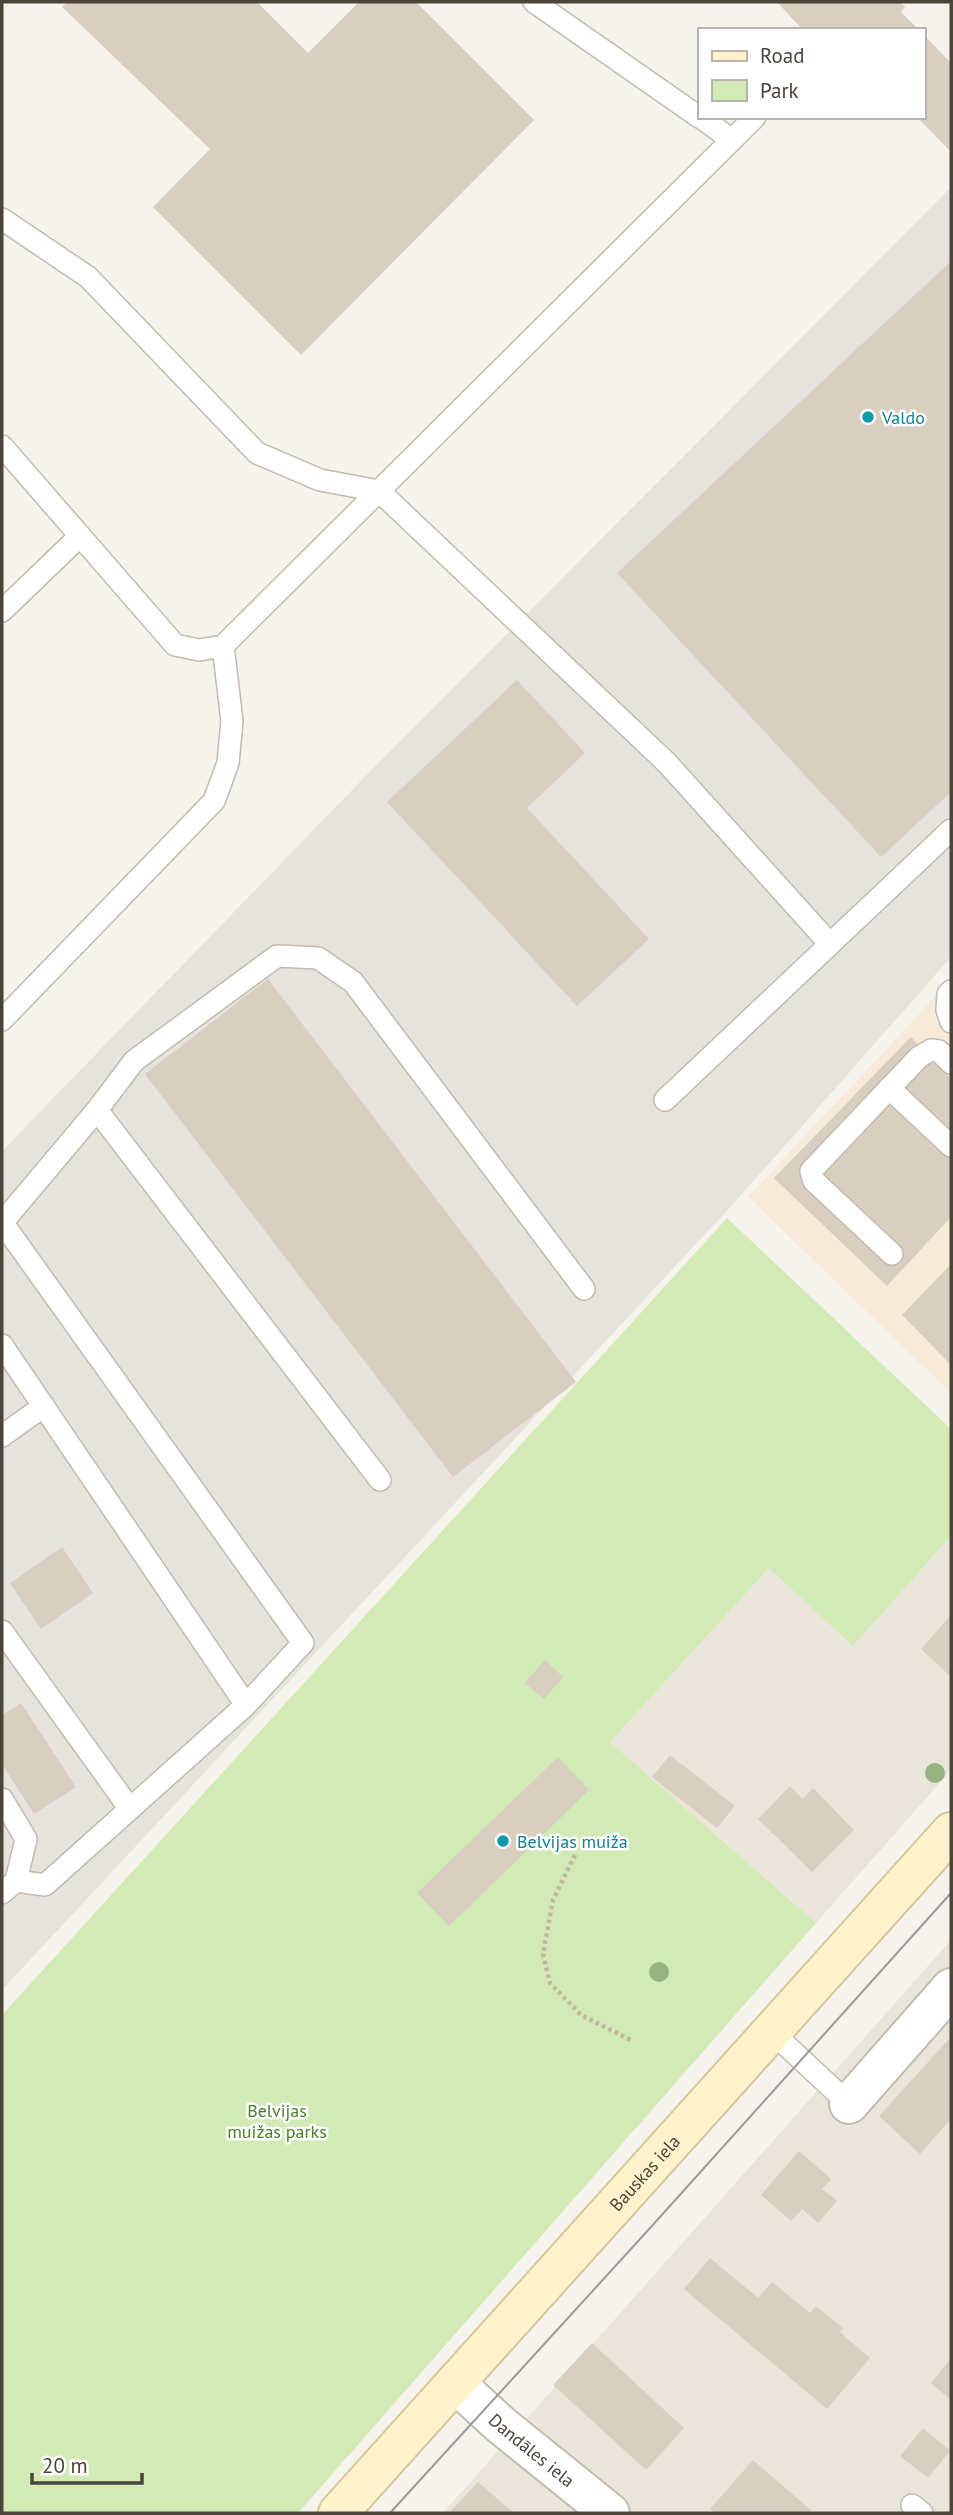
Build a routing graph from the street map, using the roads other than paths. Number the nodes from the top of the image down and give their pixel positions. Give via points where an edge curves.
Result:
1 (534, 2) edge
2 (698, 116) edge
3 (703, 119) edge
4 (753, 119) edge
5 (732, 139) junction
6 (2, 219) edge
7 (2, 446) edge
8 (379, 491) junction
9 (80, 536) junction
10 (2, 611) edge
11 (223, 646) junction
12 (951, 831) edge
13 (830, 944) junction
14 (951, 991) edge
15 (2, 1020) edge
16 (951, 1022) edge
17 (951, 1063) edge
18 (889, 1088) junction
19 (665, 1100) dead end
20 (97, 1110) junction
21 (951, 1146) edge
22 (2, 1223) edge
23 (892, 1254) dead end
24 (584, 1289) dead end
25 (2, 1345) edge
26 (44, 1406) junction
27 (2, 1436) edge
28 (380, 1480) dead end
29 (2, 1632) edge
30 (247, 1705) junction
31 (2, 1799) edge
32 (130, 1809) junction
33 (951, 1832) edge
34 (9, 1887) edge
35 (951, 1988) edge
36 (772, 2032) junction
37 (849, 2104) joint
38 (455, 2383) junction
39 (338, 2513) edge
40 (610, 2513) edge

1 - 2 lane
3 - 5 lane
4 - 5 lane
5 - 8 lane
6 - 8 lane via 88,277 257,453 320,480
7 - 9 lane
8 - 11 lane
8 - 13 lane via 667,763
9 - 10 lane
9 - 11 lane via 175,645 199,650
11 - 15 lane via 232,721 228,763 214,801
12 - 13 lane
13 - 19 lane
14 - 16 lane via 947,1010
17 - 18 lane via 939,1051 931,1050
18 - 21 lane
18 - 23 lane via 811,1171 814,1181
20 - 22 lane
20 - 24 lane via 134,1062 277,956 318,958 353,982
20 - 28 lane
22 - 30 lane via 303,1643
25 - 26 lane
26 - 27 lane
26 - 30 lane
29 - 32 lane
30 - 32 lane
31 - 34 lane via 26,1839
32 - 34 lane via 45,1885
33 - 36 street, Bauskas iela
35 - 37 street
36 - 37 lane
36 - 38 street, Bauskas iela
38 - 39 street, Bauskas iela
38 - 40 street, Dandāles iela

